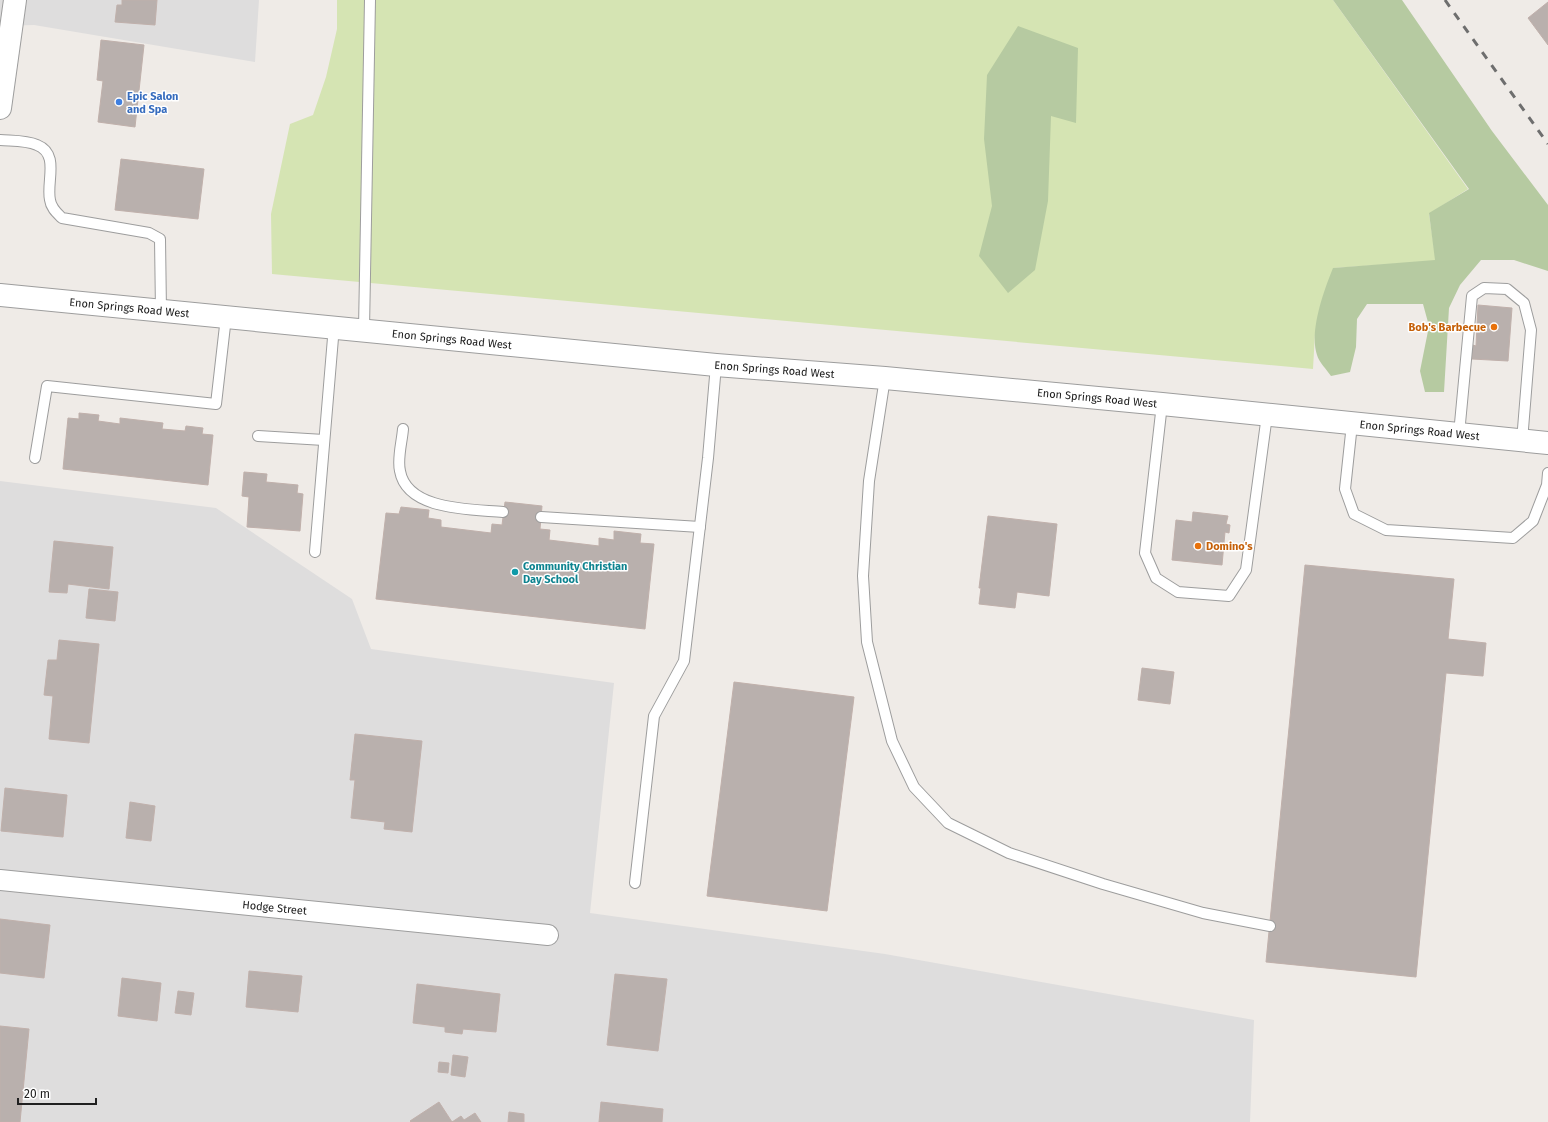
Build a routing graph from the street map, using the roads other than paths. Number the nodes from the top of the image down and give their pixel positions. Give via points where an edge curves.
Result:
1 (15, 0) edge
2 (370, 0) edge
3 (0, 108) edge
4 (0, 140) edge
5 (0, 295) edge
6 (162, 311) junction
7 (226, 316) junction
8 (334, 326) junction
9 (364, 329) junction
10 (716, 365) junction
11 (885, 378) junction
12 (1162, 404) junction
13 (1267, 415) junction
14 (1352, 424) junction
15 (403, 429) dead end
16 (1459, 434) junction
17 (258, 436) dead end
18 (324, 440) junction
19 (1522, 441) junction
20 (1548, 443) edge
21 (35, 458) dead end
22 (1548, 473) edge
23 (503, 512) dead end
24 (541, 517) dead end
25 (700, 527) junction
26 (315, 552) dead end
27 (0, 880) edge
28 (635, 883) dead end
29 (1270, 926) dead end
30 (548, 935) dead end

1 - 3 street
2 - 9 lane
4 - 6 lane via 35,144 44,148 50,159 50,200 53,209 62,218 149,233 160,239
5 - 6 street, Enon Springs Road West
6 - 7 street, Enon Springs Road West
7 - 8 street, Enon Springs Road West
7 - 21 lane via 216,404 47,386
8 - 9 street, Enon Springs Road West
8 - 18 lane
9 - 10 street, Enon Springs Road West
10 - 11 street, Enon Springs Road West
10 - 25 lane
11 - 12 street, Enon Springs Road West
11 - 29 lane via 870,481 864,576 867,642 892,741 914,787 948,823 1008,853 1195,910
12 - 13 street, Enon Springs Road West
12 - 13 lane via 1145,553 1156,578 1178,592 1229,596 1246,570
13 - 14 street, Enon Springs Road West
14 - 16 street, Enon Springs Road West
14 - 22 lane via 1345,489 1354,514 1386,530 1513,538 1534,521 1547,485
15 - 23 lane via 399,470 403,482 418,497 436,504
16 - 19 street, Enon Springs Road West
16 - 19 lane via 1472,296 1484,288 1507,289 1524,303 1531,330
17 - 18 lane
18 - 26 lane
19 - 20 street, Enon Springs Road West
24 - 25 lane
25 - 28 lane via 684,661 654,716
27 - 30 street, Hodge Street

